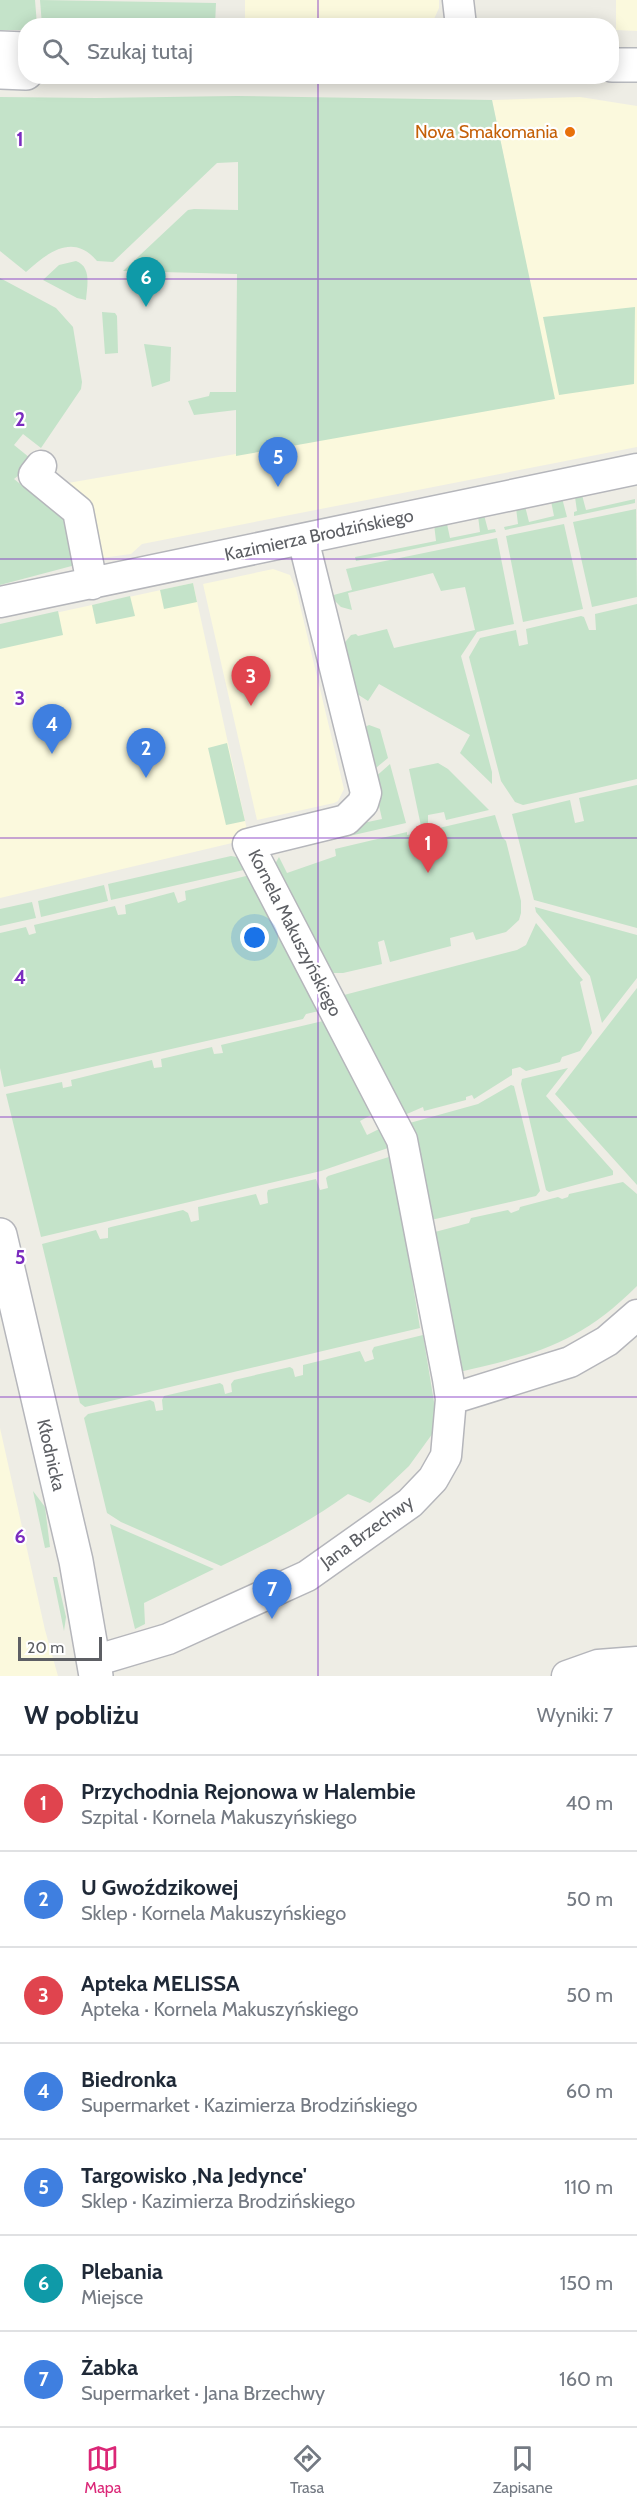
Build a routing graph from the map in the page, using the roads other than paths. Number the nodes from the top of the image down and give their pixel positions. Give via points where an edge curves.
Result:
1 (458, 0) edge
2 (460, 18) edge
3 (0, 48) edge
4 (18, 49) edge
5 (619, 65) edge
6 (637, 65) edge
7 (0, 72) edge
8 (18, 73) edge
9 (41, 466) dead end
10 (637, 469) edge
11 (303, 539) junction
12 (92, 584) junction
13 (0, 602) edge
14 (0, 1235) edge
15 (637, 1315) edge
16 (451, 1399) junction
17 (637, 1662) edge
18 (95, 1668) edge
19 (567, 1676) edge

1 - 2 street
3 - 4 street
5 - 6 street
7 - 8 street
9 - 12 street via 34,475 78,511
10 - 11 street, Kazimierza Brodzińskiego
11 - 12 street, Kazimierza Brodzińskiego
11 - 16 street, Kornela Makuszyńskiego via 366,794 363,803 346,820 248,844 402,1140
12 - 13 street, Kazimierza Brodzińskiego
14 - 18 street, Kłodnicka via 76,1561
15 - 16 street via 607,1341 570,1362
16 - 18 street, Jana Brzechwy via 446,1456 410,1503 307,1576
17 - 19 street via 598,1665

